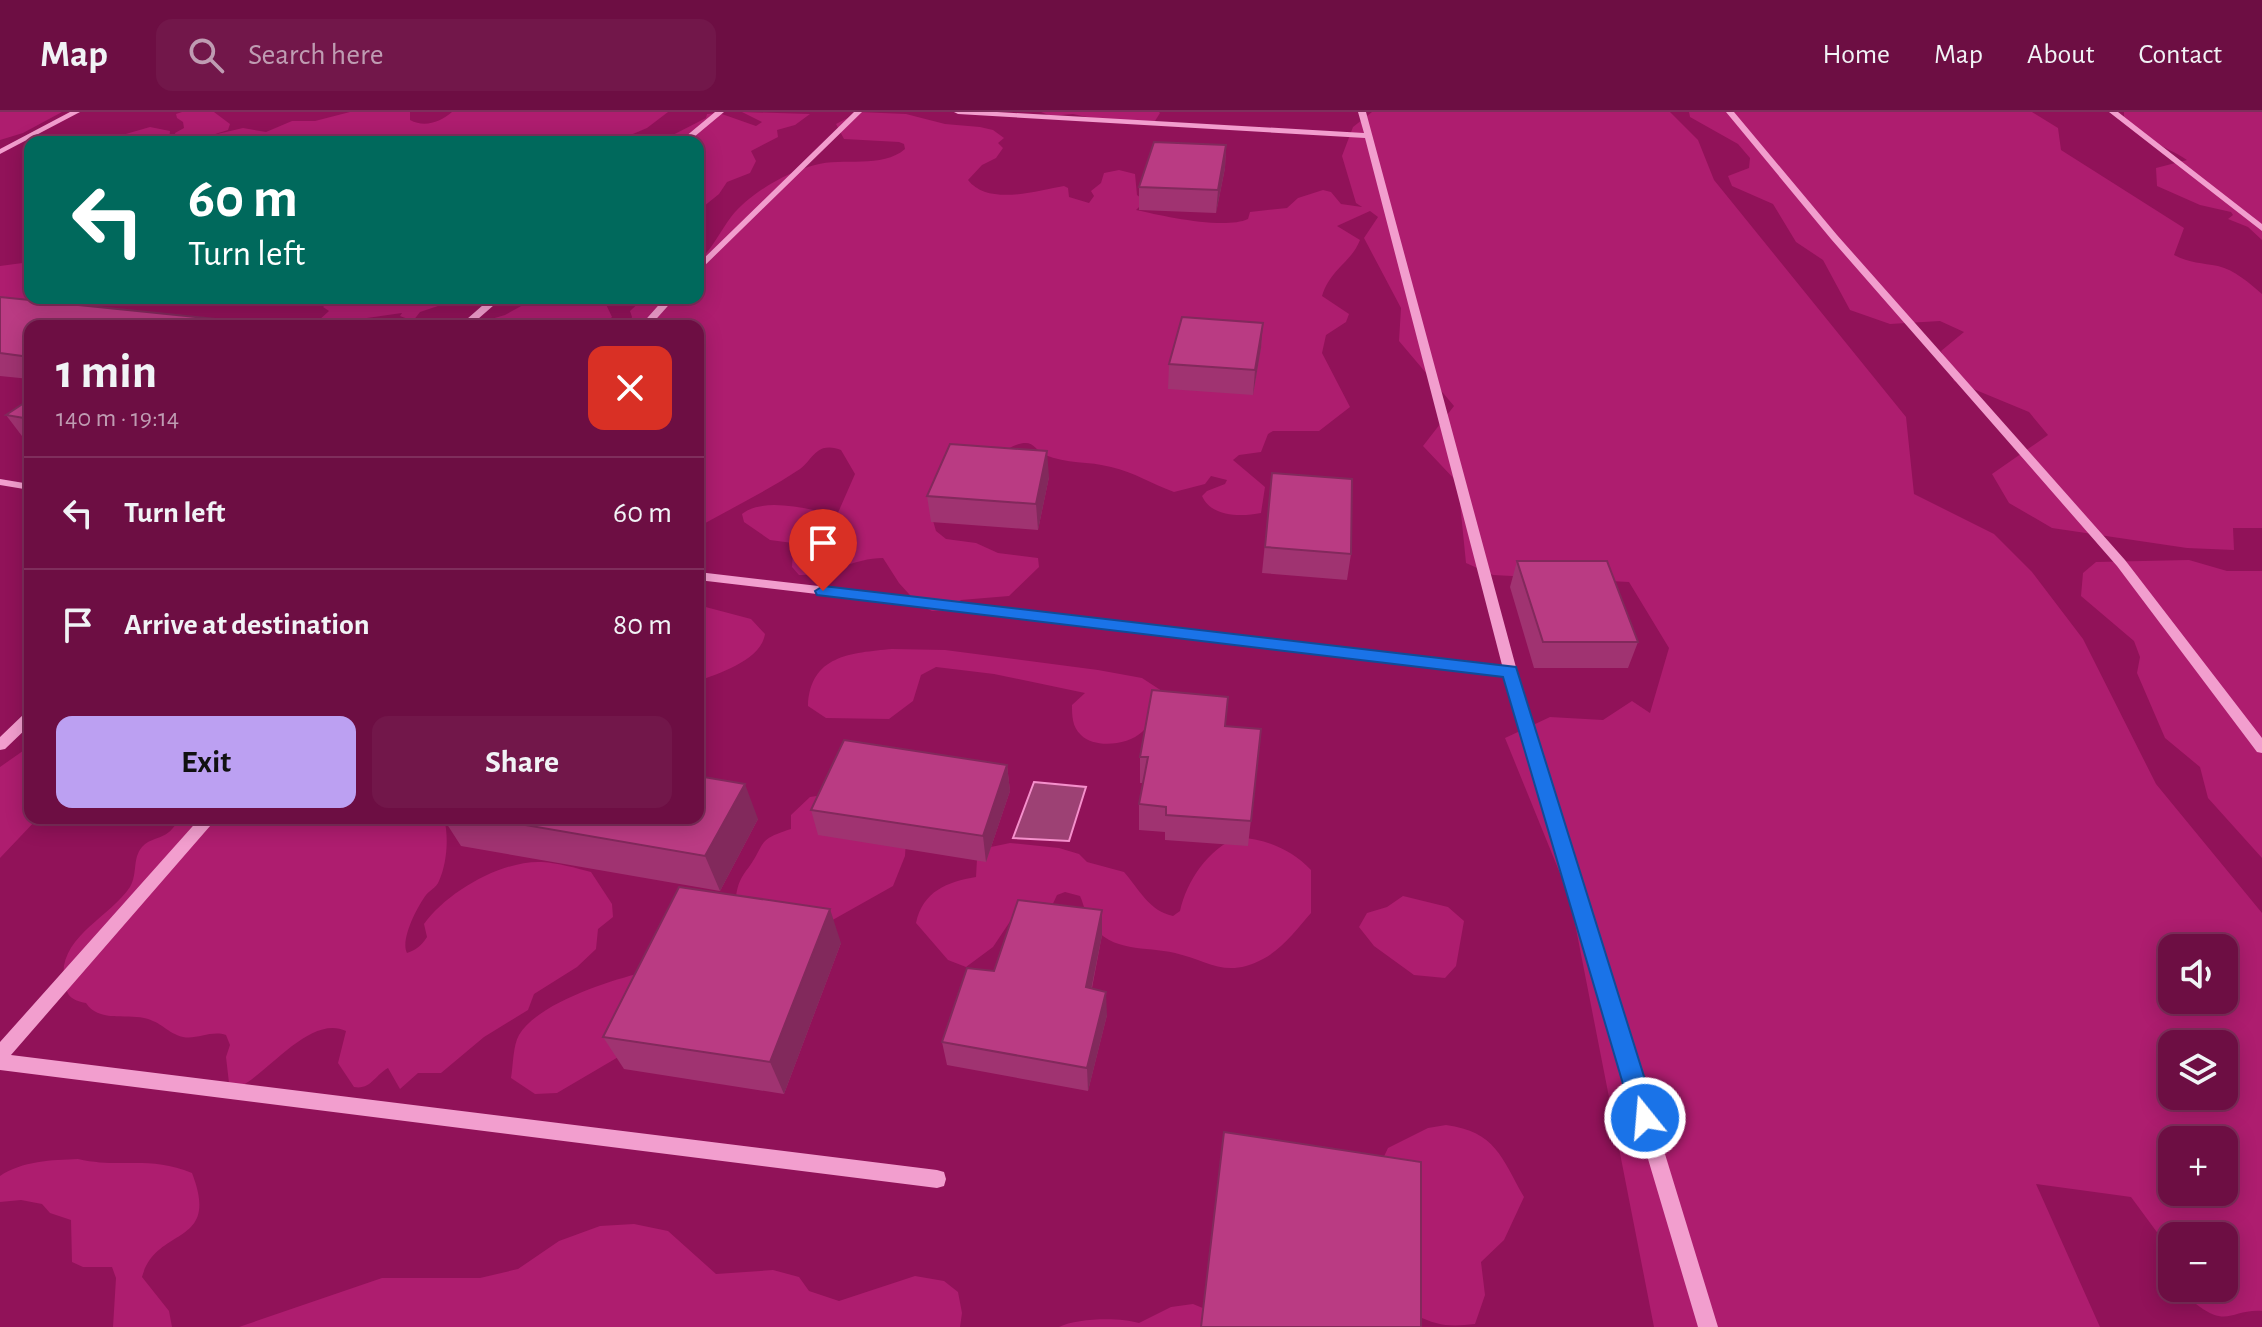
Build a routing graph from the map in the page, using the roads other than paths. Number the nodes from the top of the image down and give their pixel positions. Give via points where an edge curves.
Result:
1 (76, 112) edge
2 (720, 112) edge
3 (858, 112) edge
4 (958, 112) edge
5 (1362, 112) edge
6 (1730, 112) edge
7 (2113, 112) edge
8 (30, 136) edge
9 (690, 136) edge
10 (1369, 136) junction
11 (24, 139) edge
12 (0, 152) edge
13 (2262, 228) edge
14 (704, 263) edge
15 (490, 304) edge
16 (665, 304) edge
17 (471, 320) edge
18 (650, 320) edge
19 (0, 482) edge
20 (24, 486) edge
21 (704, 577) edge
22 (1510, 671) junction
23 (24, 723) edge
24 (0, 745) edge
25 (2262, 748) edge
26 (204, 824) edge
27 (0, 1055) edge
28 (0, 1062) edge
29 (937, 1179) dead end
30 (1708, 1327) edge

1 - 8 street
2 - 9 street
3 - 14 street
4 - 10 street
5 - 10 street
6 - 25 street via 2121,563
7 - 13 street
10 - 22 street
11 - 12 street
15 - 17 street
16 - 18 street
19 - 20 street
21 - 22 street
22 - 30 street
23 - 24 street
26 - 27 street
28 - 29 street

